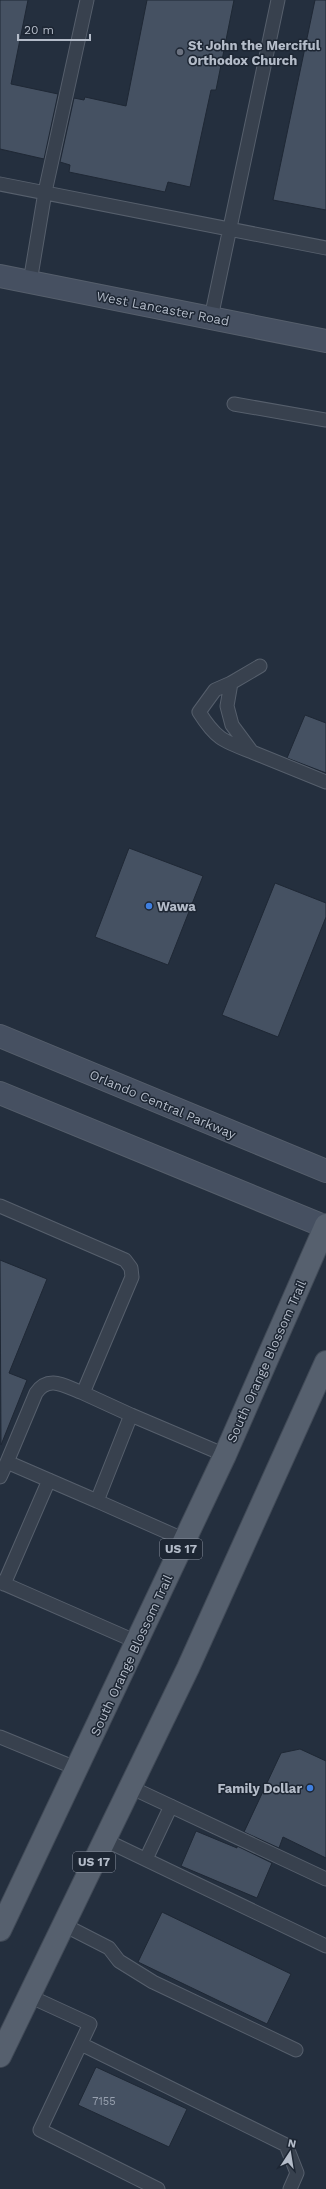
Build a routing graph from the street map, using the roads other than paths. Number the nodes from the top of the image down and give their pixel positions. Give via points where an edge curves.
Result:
1 (87, 0) edge
2 (278, 0) edge
3 (0, 184) edge
4 (45, 192) junction
5 (231, 230) junction
6 (326, 248) edge
7 (0, 276) edge
8 (30, 282) junction
9 (211, 318) junction
10 (326, 341) edge
11 (234, 404) dead end
12 (326, 420) edge
13 (260, 666) dead end
14 (231, 683) junction
15 (252, 752) junction
16 (326, 782) edge
17 (0, 1036) edge
18 (0, 1093) edge
19 (326, 1171) edge
20 (0, 1206) edge
21 (326, 1226) edge
22 (326, 1362) edge
23 (84, 1393) junction
24 (132, 1415) junction
25 (225, 1455) junction
26 (7, 1462) junction
27 (0, 1477) edge
28 (49, 1480) junction
29 (97, 1501) junction
30 (185, 1540) junction
31 (2, 1583) edge
32 (137, 1642) junction
33 (0, 1736) edge
34 (78, 1768) junction
35 (130, 1787) junction
36 (170, 1806) junction
37 (105, 1840) junction
38 (146, 1859) junction
39 (326, 1879) edge
40 (64, 1925) junction
41 (0, 1930) edge
42 (326, 1946) edge
43 (29, 1996) junction
44 (81, 2044) junction
45 (296, 2050) dead end
46 (0, 2056) edge
47 (158, 2189) edge
48 (290, 2189) edge

1 - 4 lane
2 - 5 lane
3 - 4 lane
4 - 5 lane
4 - 8 lane
5 - 6 lane
5 - 9 lane
7 - 8 street, West Lancaster Road
8 - 9 street, West Lancaster Road
9 - 10 street, West Lancaster Road
11 - 12 lane
13 - 14 lane
14 - 15 lane via 227,706 232,725
14 - 15 lane via 215,690 199,712 211,731 229,743
15 - 16 lane
17 - 19 street, Orlando Central Parkway
18 - 21 street
20 - 23 lane via 112,1253 125,1260 131,1268 129,1287
21 - 25 main road, South Orange Blossom Trail / US 17
22 - 35 main road, US 17 via 188,1668
23 - 24 lane
23 - 26 lane via 56,1383 47,1382 41,1385
24 - 25 lane
24 - 29 lane
25 - 30 main road, South Orange Blossom Trail / US 17
26 - 27 lane
26 - 28 lane
28 - 29 lane
28 - 31 lane
29 - 30 lane
30 - 32 main road, South Orange Blossom Trail / US 17
31 - 32 lane
32 - 34 main road, South Orange Blossom Trail / US 17
33 - 34 lane
34 - 41 main road, South Orange Blossom Trail / US 17
35 - 36 lane
35 - 37 main road, US 17
36 - 38 lane
36 - 39 lane
37 - 38 lane
37 - 40 main road, US 17
38 - 42 lane
40 - 43 main road, US 17
40 - 45 lane via 109,1948 119,1961 153,1982
43 - 44 lane via 90,2024
43 - 46 main road, US 17
44 - 47 lane via 40,2130
44 - 48 lane via 286,2145 297,2173

